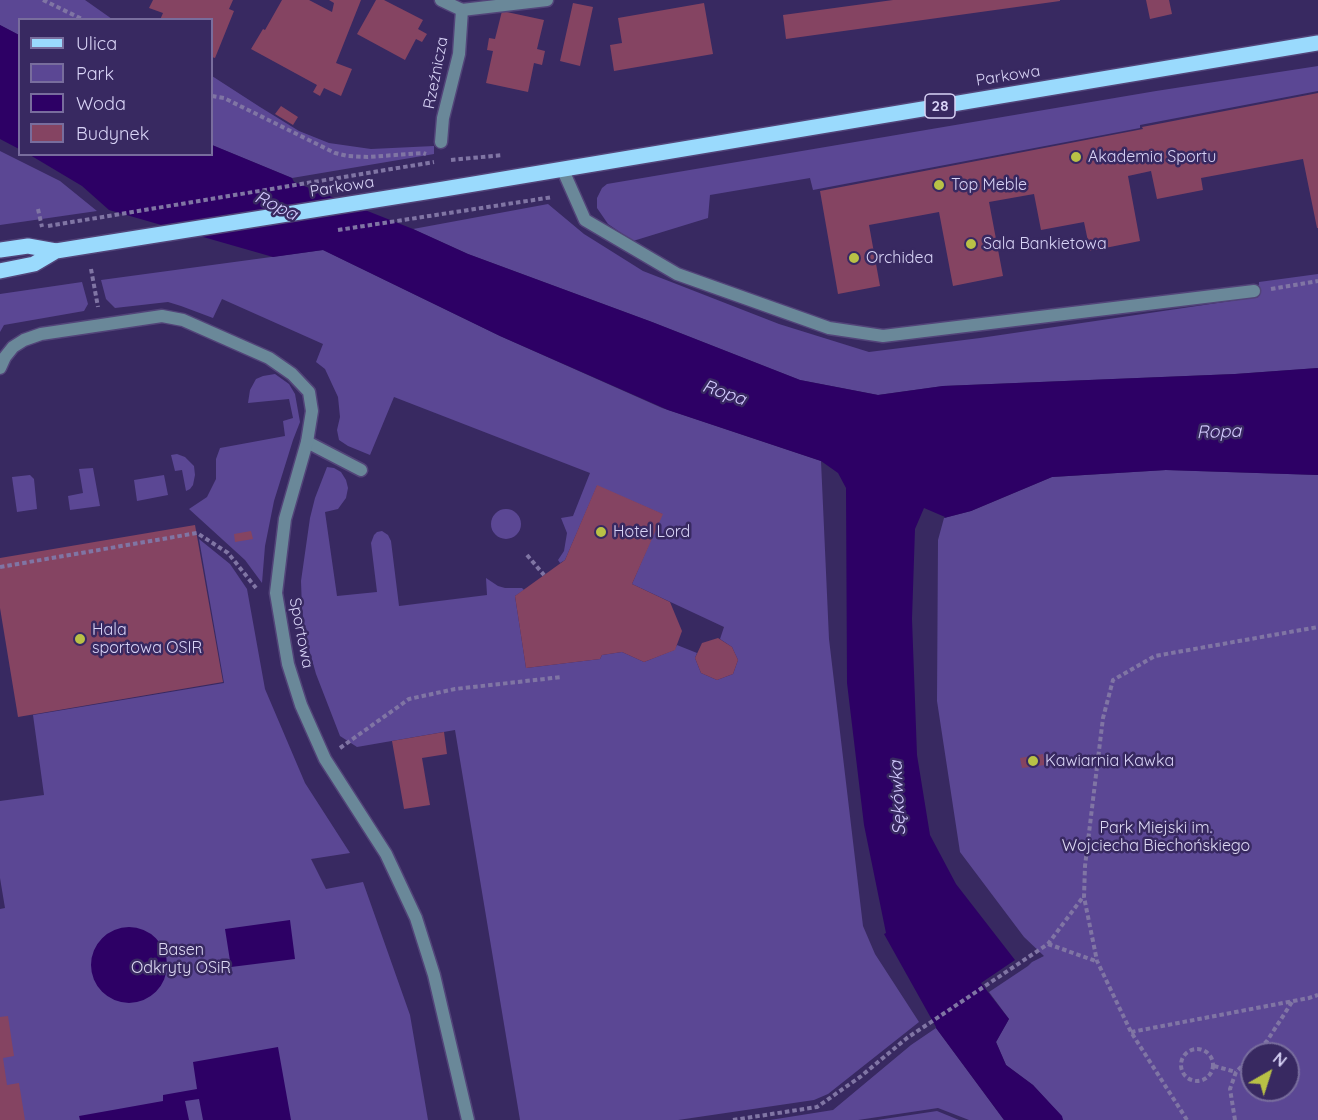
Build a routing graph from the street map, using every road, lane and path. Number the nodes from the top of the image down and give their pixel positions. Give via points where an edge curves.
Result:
1 (42, 0) edge
2 (441, 0) edge
3 (547, 0) edge
4 (462, 10) junction
5 (80, 18) edge
6 (1318, 43) edge
7 (213, 96) edge
8 (441, 142) dead end
9 (562, 168) junction
10 (38, 209) dead end
11 (57, 224) dead end
12 (42, 227) dead end
13 (0, 250) edge
14 (56, 251) junction
15 (91, 269) dead end
16 (0, 271) edge
17 (1318, 281) edge
18 (95, 289) dead end
19 (1254, 291) joint
20 (2, 360) edge
21 (307, 442) junction
22 (362, 470) dead end
23 (527, 555) dead end
24 (0, 567) edge
25 (544, 575) dead end
26 (256, 589) dead end
27 (1318, 627) edge
28 (562, 677) dead end
29 (325, 759) junction
30 (1084, 897) junction
31 (1048, 944) junction
32 (1097, 961) junction
33 (1318, 995) edge
34 (1292, 1002) junction
35 (1131, 1032) junction
36 (1267, 1042) edge
37 (1214, 1066) junction
38 (1240, 1068) edge
39 (1236, 1072) junction
40 (468, 1120) edge
41 (733, 1120) edge
42 (1187, 1120) edge
43 (1235, 1120) edge

1 - 5 path
2 - 4 street
3 - 4 street
4 - 8 street, Rzeźnicza via 459,54 443,117
6 - 9 main road, Parkowa / 28
7 - 11 path via 335,153 368,157 423,153 440,161
9 - 14 main road, Parkowa / 28
9 - 19 street via 585,220 677,274 829,328 883,336
10 - 12 path
13 - 14 main road, Parkowa / 28 via 28,246
14 - 16 main road, Parkowa / 28 via 34,264
15 - 18 path
17 - 19 path
20 - 21 street, Sportowa via 24,340 41,334 162,316 183,320 269,358 292,374 309,392 312,411
21 - 22 street
21 - 29 street, Sportowa via 285,519 276,593 288,664
23 - 25 path
24 - 26 path via 197,533 228,553
27 - 30 path via 1155,656 1113,680 1103,718
28 - 29 path via 455,688 409,699
29 - 40 street, Sportowa via 386,854 416,918 434,975
30 - 31 path
30 - 32 path
31 - 32 path
31 - 41 path via 907,1038 817,1107
32 - 35 path
33 - 34 path
34 - 35 path
34 - 36 path
35 - 42 path
37 - 37 path via 1211,1056 1197,1049 1185,1054 1181,1063 1183,1073 1201,1082 1210,1076
37 - 39 path
38 - 39 path
39 - 43 path via 1230,1089

